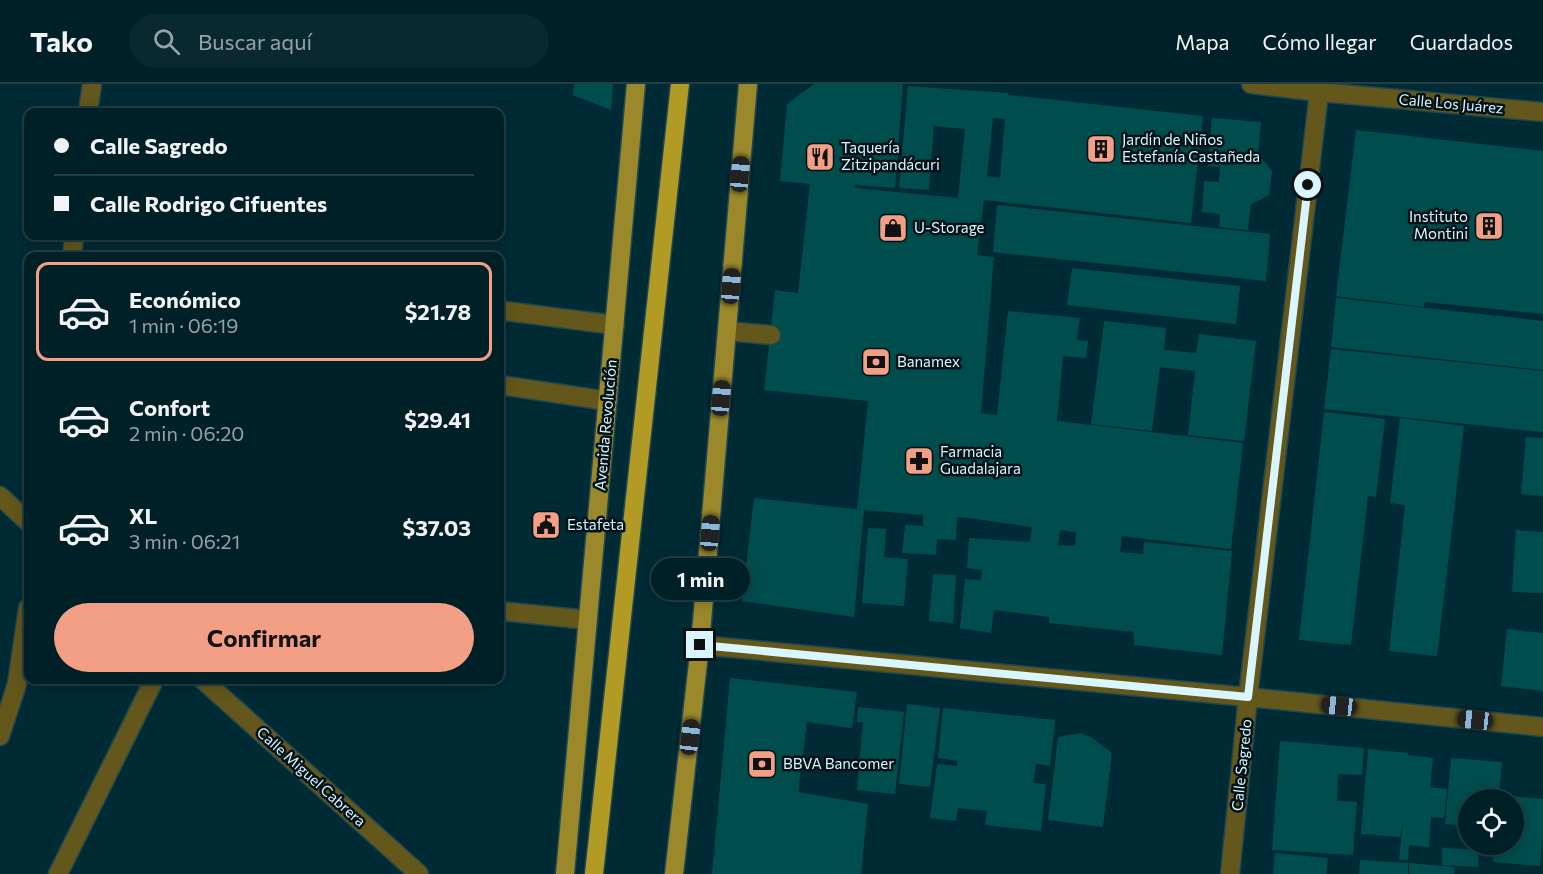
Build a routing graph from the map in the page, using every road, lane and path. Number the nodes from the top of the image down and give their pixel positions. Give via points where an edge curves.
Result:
1 (92, 84) edge
2 (636, 84) edge
3 (680, 84) edge
4 (748, 84) edge
5 (1251, 84) edge
6 (1319, 88) edge
7 (89, 108) edge
8 (1543, 112) edge
9 (504, 312) edge
10 (615, 325) junction
11 (727, 331) junction
12 (771, 335) dead end
13 (504, 386) edge
14 (608, 401) junction
15 (0, 496) edge
16 (24, 518) edge
17 (504, 611) edge
18 (588, 620) junction
19 (24, 636) edge
20 (700, 645) junction
21 (152, 684) edge
22 (207, 684) edge
23 (1248, 697) junction
24 (1543, 727) edge
25 (0, 736) edge
26 (58, 874) edge
27 (419, 874) edge
28 (565, 874) edge
29 (594, 874) edge
30 (674, 874) edge
31 (1230, 874) edge

1 - 7 street
2 - 10 main road, Avenida Revolución
3 - 29 highway
4 - 11 main road
5 - 6 street, Calle Los Juárez
6 - 8 street, Calle Los Juárez
6 - 23 street, Calle Sagredo
9 - 10 street
10 - 14 main road, Avenida Revolución
11 - 12 street
11 - 20 main road
13 - 14 street
14 - 18 main road, Avenida Revolución
15 - 16 street
17 - 18 street
18 - 28 main road, Avenida Revolución
19 - 25 street via 17,684
20 - 23 street
20 - 30 main road
21 - 26 street
22 - 27 street, Calle Miguel Cabrera
23 - 24 street
23 - 31 street, Calle Sagredo

